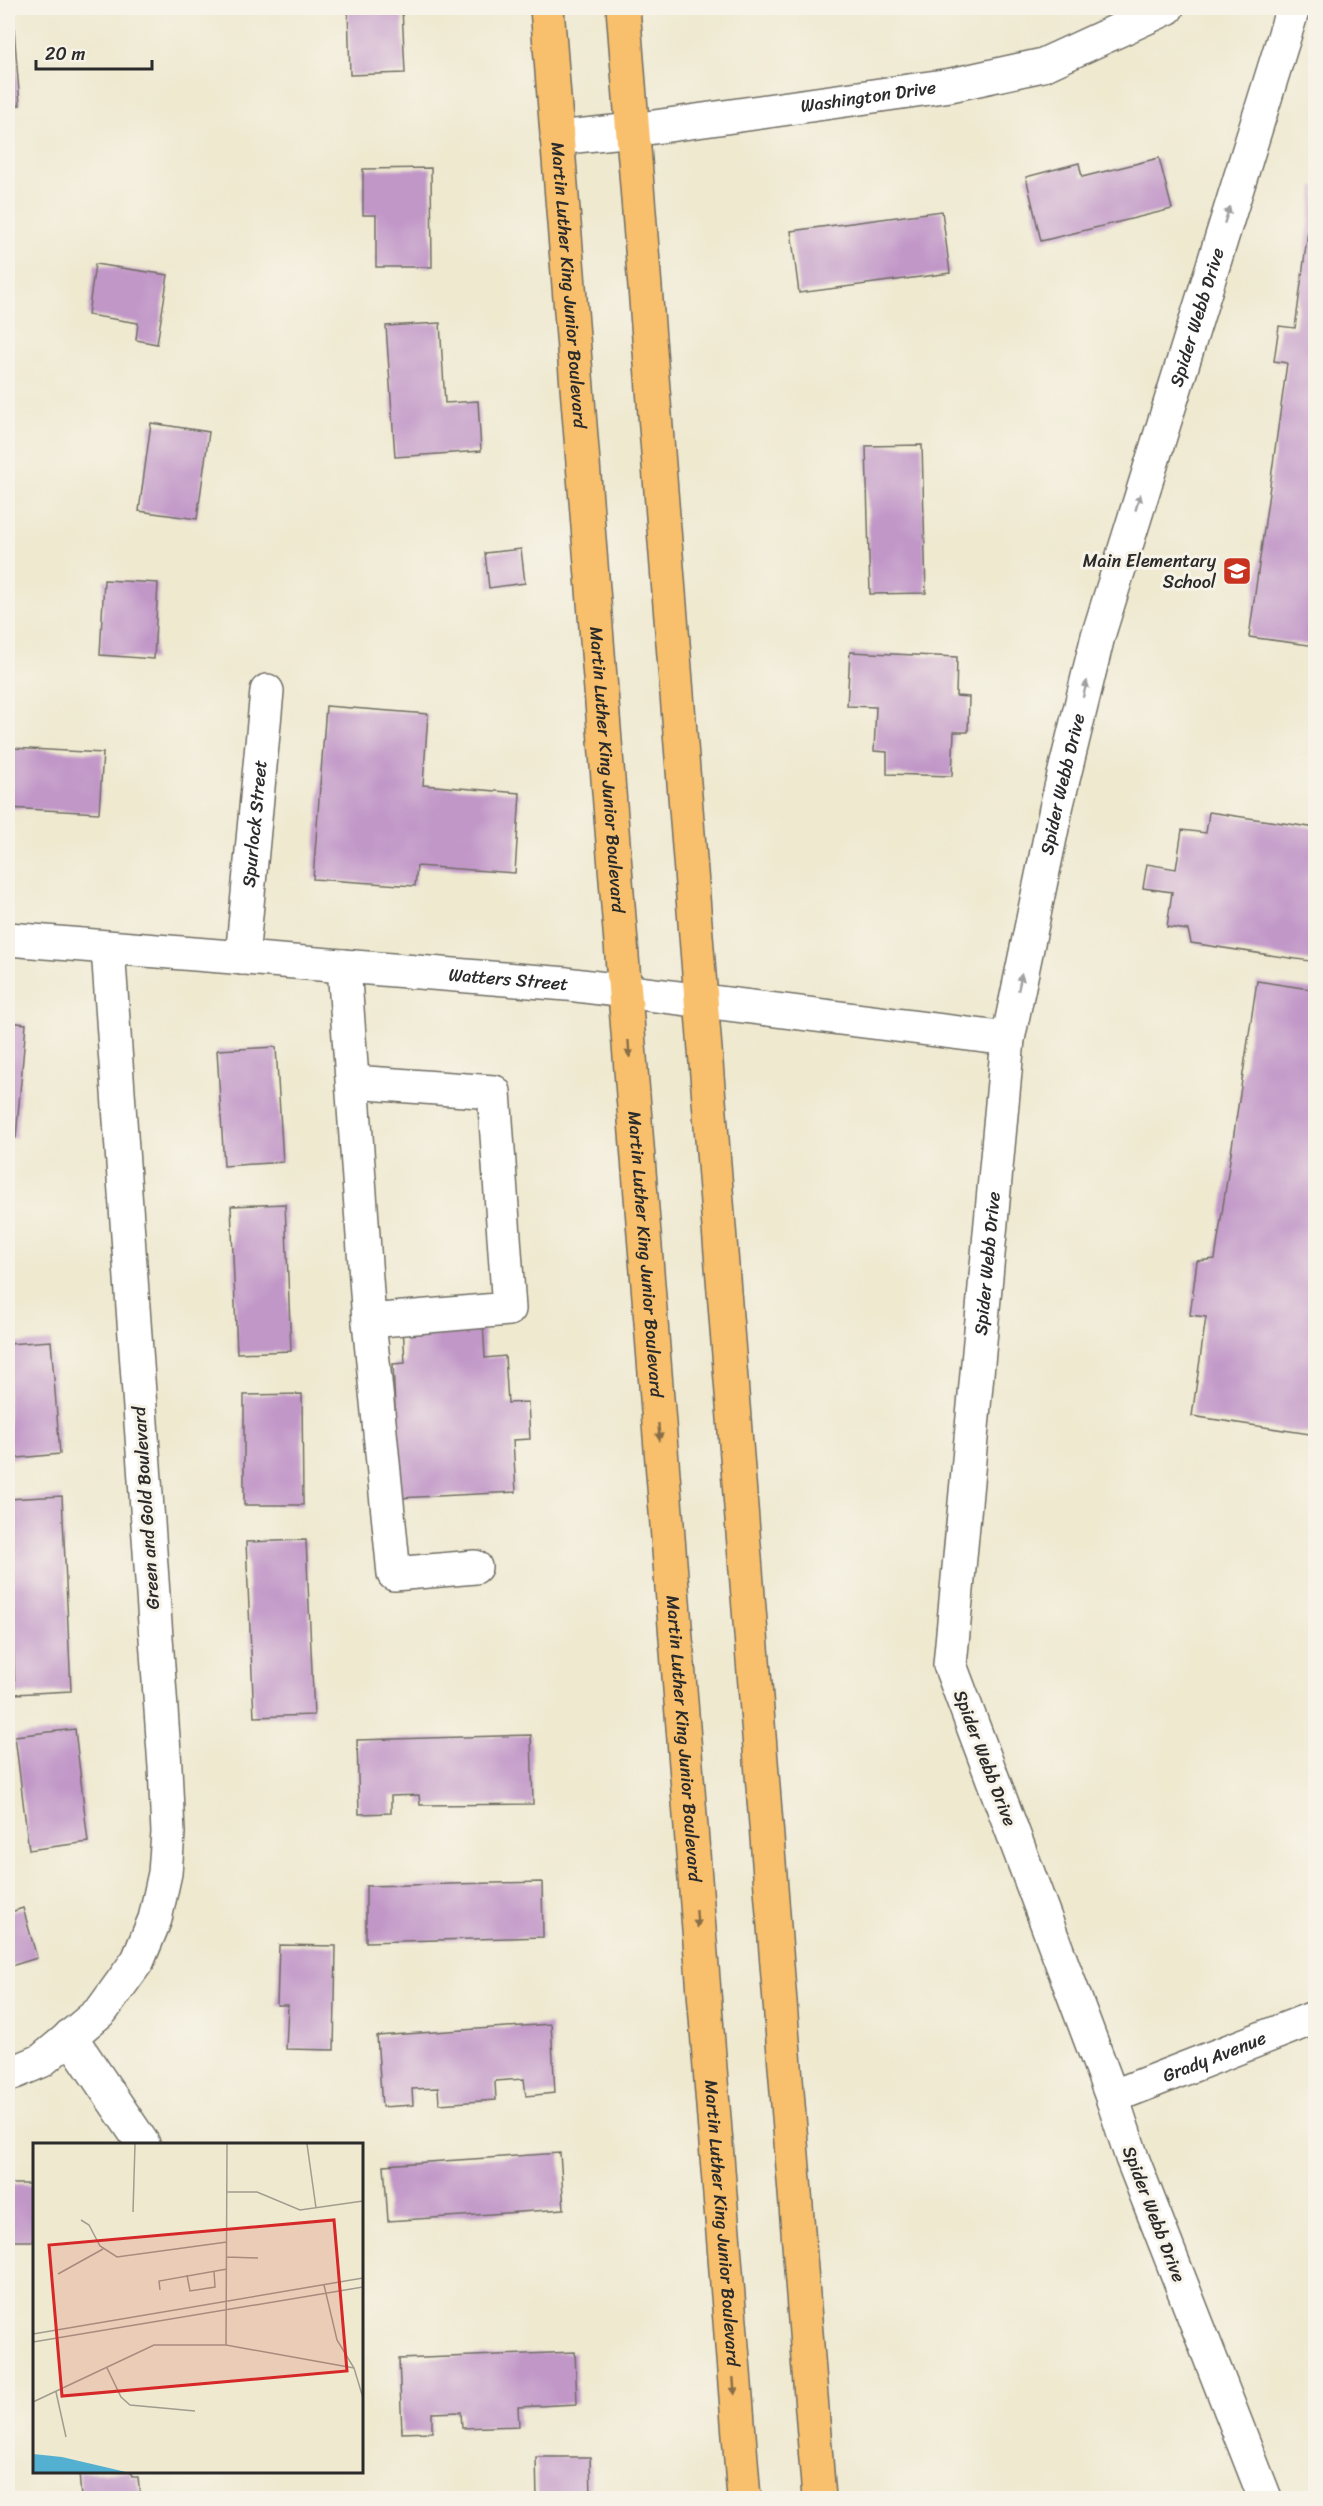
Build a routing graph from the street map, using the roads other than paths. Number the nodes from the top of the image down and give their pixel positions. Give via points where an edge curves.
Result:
1 (547, 8) edge
2 (623, 8) edge
3 (1167, 8) edge
4 (1293, 8) edge
5 (633, 130) junction
6 (557, 138) junction
7 (267, 691) dead end
8 (8, 939) edge
9 (108, 948) junction
10 (242, 958) junction
11 (344, 966) junction
12 (624, 990) junction
13 (701, 1002) junction
14 (1008, 1040) junction
15 (354, 1082) junction
16 (369, 1321) junction
17 (475, 1567) dead end
18 (1316, 2017) edge
19 (70, 2037) junction
20 (8, 2075) edge
21 (1112, 2097) junction
22 (142, 2143) edge
23 (744, 2499) edge
24 (819, 2499) edge
25 (1265, 2499) edge

1 - 6 main road, Martin Luther King Junior Boulevard
2 - 5 main road
3 - 5 street, Washington Drive via 1043,65 951,85
14 -> 4 street, Spider Webb Drive via 1057,804 1098,636
5 - 6 street, Washington Drive
5 - 13 main road
6 - 12 main road, Martin Luther King Junior Boulevard
7 - 10 street, Spurlock Street
8 - 9 street, Watters Street
9 - 10 street, Watters Street
9 - 19 street, Green and Gold Boulevard via 168,1833 165,1873 155,1919 138,1960 102,2010
10 - 11 street, Watters Street
11 - 12 street, Watters Street
11 - 15 street
12 - 13 street, Watters Street
12 -> 23 main road, Martin Luther King Junior Boulevard
13 - 14 street, Watters Street
13 - 24 main road
14 - 21 street, Spider Webb Drive via 950,1665
15 - 16 street
15 - 16 street via 494,1092 509,1309
16 - 17 street via 393,1574
18 - 21 street, Grady Avenue
19 - 20 street, Green and Gold Boulevard via 41,2061
19 - 22 street
21 - 25 street, Spider Webb Drive via 1132,2158

